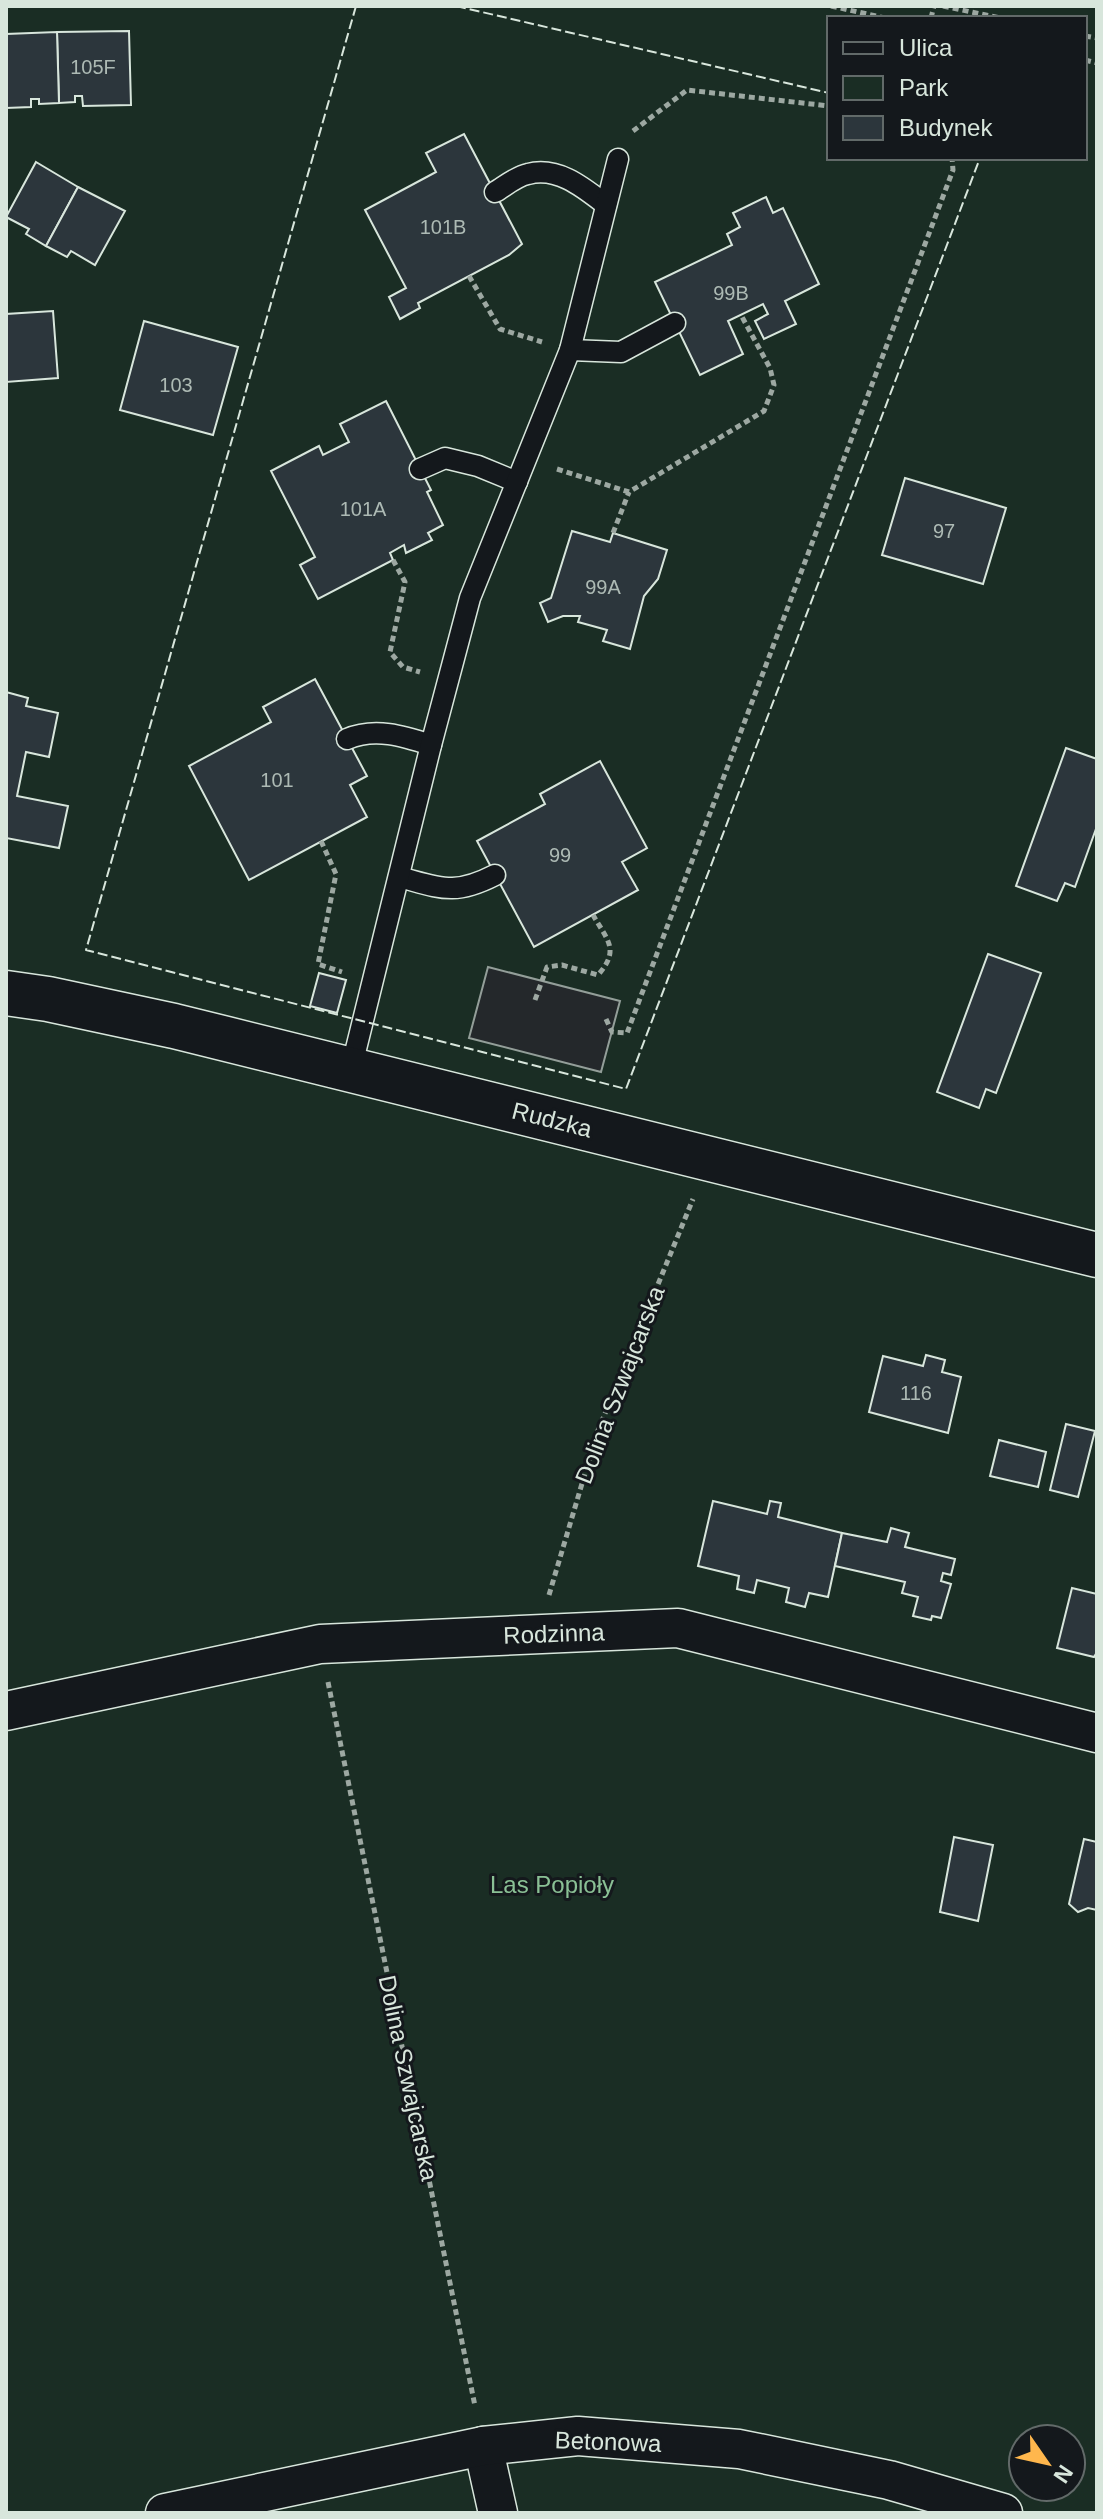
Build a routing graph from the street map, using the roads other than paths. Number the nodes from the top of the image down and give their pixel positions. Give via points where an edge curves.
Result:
1 (618, 159) road end
2 (495, 192) dead end
3 (606, 205) junction
4 (675, 323) dead end
5 (570, 350) junction
6 (420, 469) dead end
7 (517, 482) junction
8 (347, 739) dead end
9 (431, 745) junction
10 (495, 875) dead end
11 (399, 877) junction
12 (6, 993) edge
13 (351, 1069) junction
14 (1097, 1255) edge
15 (6, 1711) edge
16 (1097, 1733) edge
17 (483, 2446) junction
18 (165, 2513) edge
19 (498, 2513) edge
20 (1003, 2513) edge

1 - 3 lane
2 - 3 lane via 526,174 549,172 578,184
3 - 5 lane
4 - 5 lane via 621,352
5 - 7 lane
6 - 7 lane via 445,458
7 - 9 lane via 470,598
8 - 9 lane via 374,732
9 - 11 lane
10 - 11 lane via 474,886 447,890
11 - 13 lane
12 - 13 street, Rudzka via 130,1016
13 - 14 street, Rudzka
15 - 16 street, Rodzinna via 320,1644 678,1628
17 - 18 street, Betonowa
17 - 19 street
17 - 20 street, Betonowa via 578,2436 739,2449 889,2480

